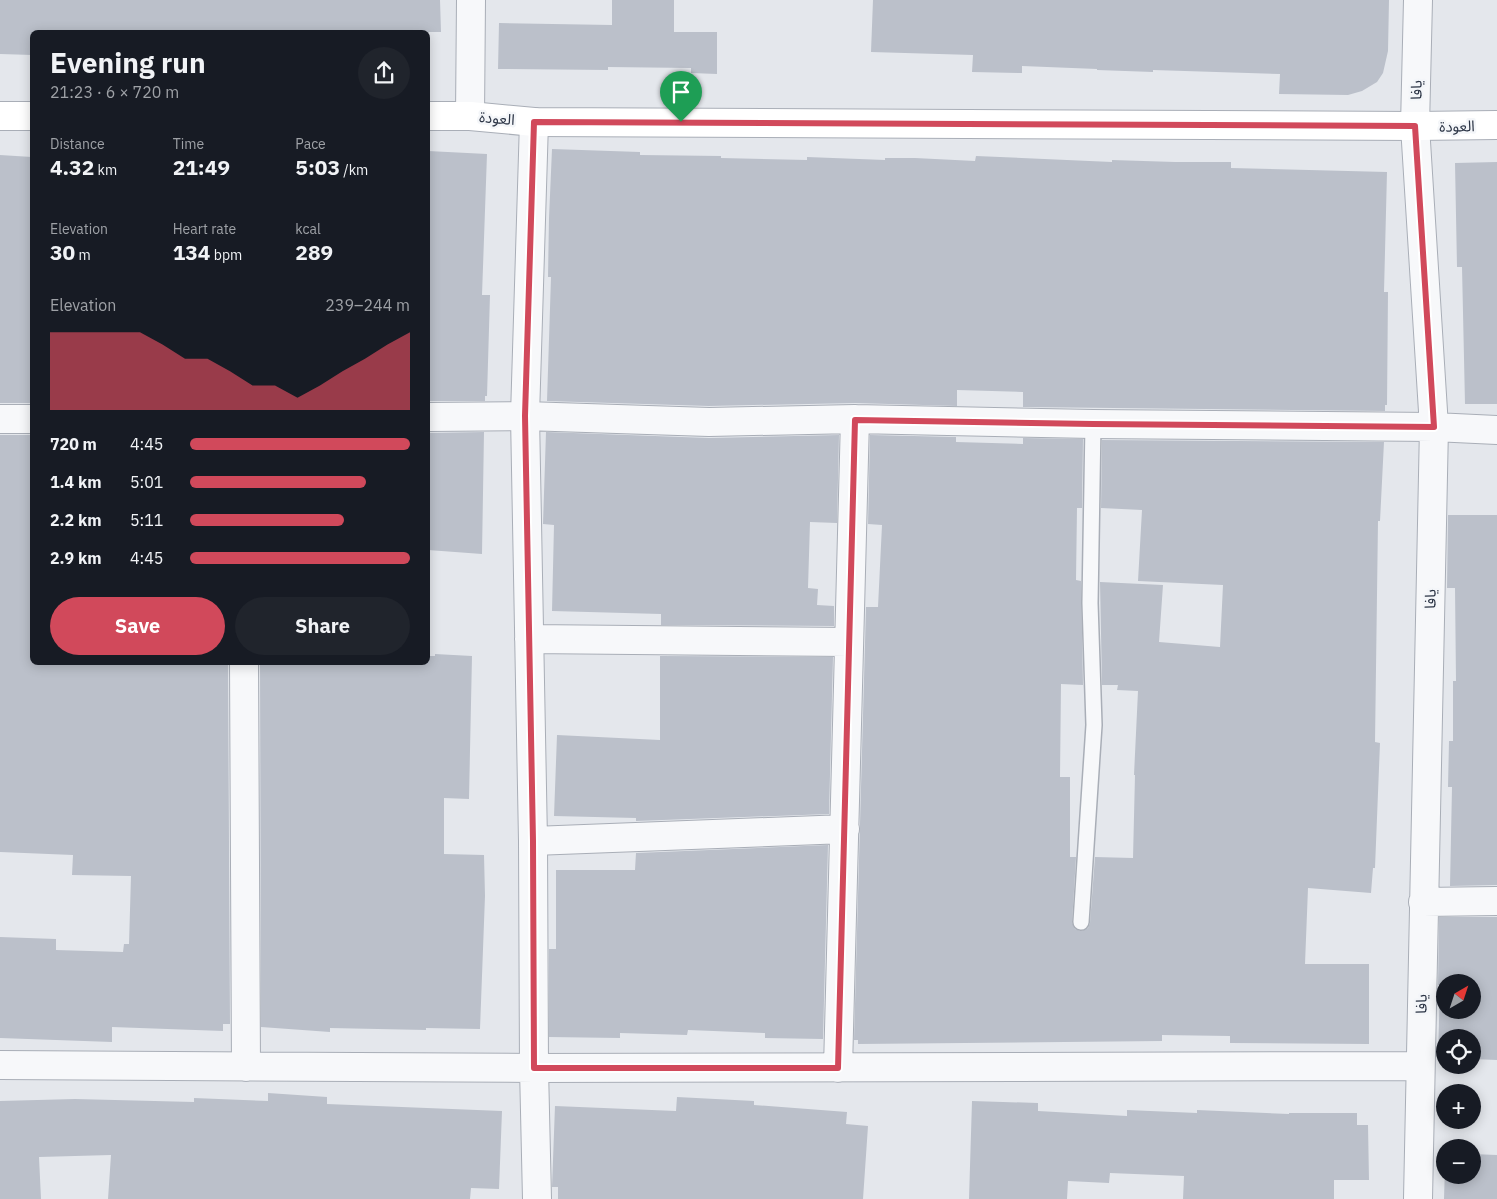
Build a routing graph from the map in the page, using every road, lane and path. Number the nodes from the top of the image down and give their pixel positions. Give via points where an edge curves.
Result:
1 (471, 0) edge
2 (1418, 0) edge
3 (0, 116) edge
4 (30, 116) edge
5 (430, 116) edge
6 (470, 116) junction
7 (534, 122) junction
8 (1497, 125) edge
9 (1415, 126) junction
10 (525, 416) junction
11 (430, 417) edge
12 (0, 419) edge
13 (30, 419) edge
14 (855, 420) junction
15 (1093, 424) junction
16 (1434, 427) junction
17 (1497, 430) edge
18 (529, 639) junction
19 (849, 642) junction
20 (244, 665) edge
21 (845, 829) junction
22 (533, 841) junction
23 (1497, 901) edge
24 (1423, 902) junction
25 (1081, 922) dead end
26 (0, 1065) edge
27 (1420, 1066) junction
28 (246, 1067) junction
29 (534, 1068) junction
30 (838, 1068) junction
31 (538, 1199) edge
32 (1418, 1199) edge

1 - 6 street
2 - 9 street, يافا
3 - 4 main road
5 - 6 main road, العودة
6 - 7 main road, العودة
7 - 9 main road, العودة
7 - 10 street
8 - 9 main road, العودة
9 - 16 street, يافا
10 - 11 street
10 - 14 street via 709,422
10 - 18 street
12 - 13 street
14 - 15 street
14 - 19 street
15 - 16 street
15 - 25 lane via 1090,603 1094,725
16 - 17 street
16 - 24 street, يافا
18 - 19 street
18 - 22 street
19 - 21 street
20 - 28 street
21 - 22 street
21 - 30 street
22 - 29 street
23 - 24 street
24 - 27 street, يافا
26 - 28 street
27 - 30 street
27 - 32 street, يافا
28 - 29 street
29 - 30 street
29 - 31 street

